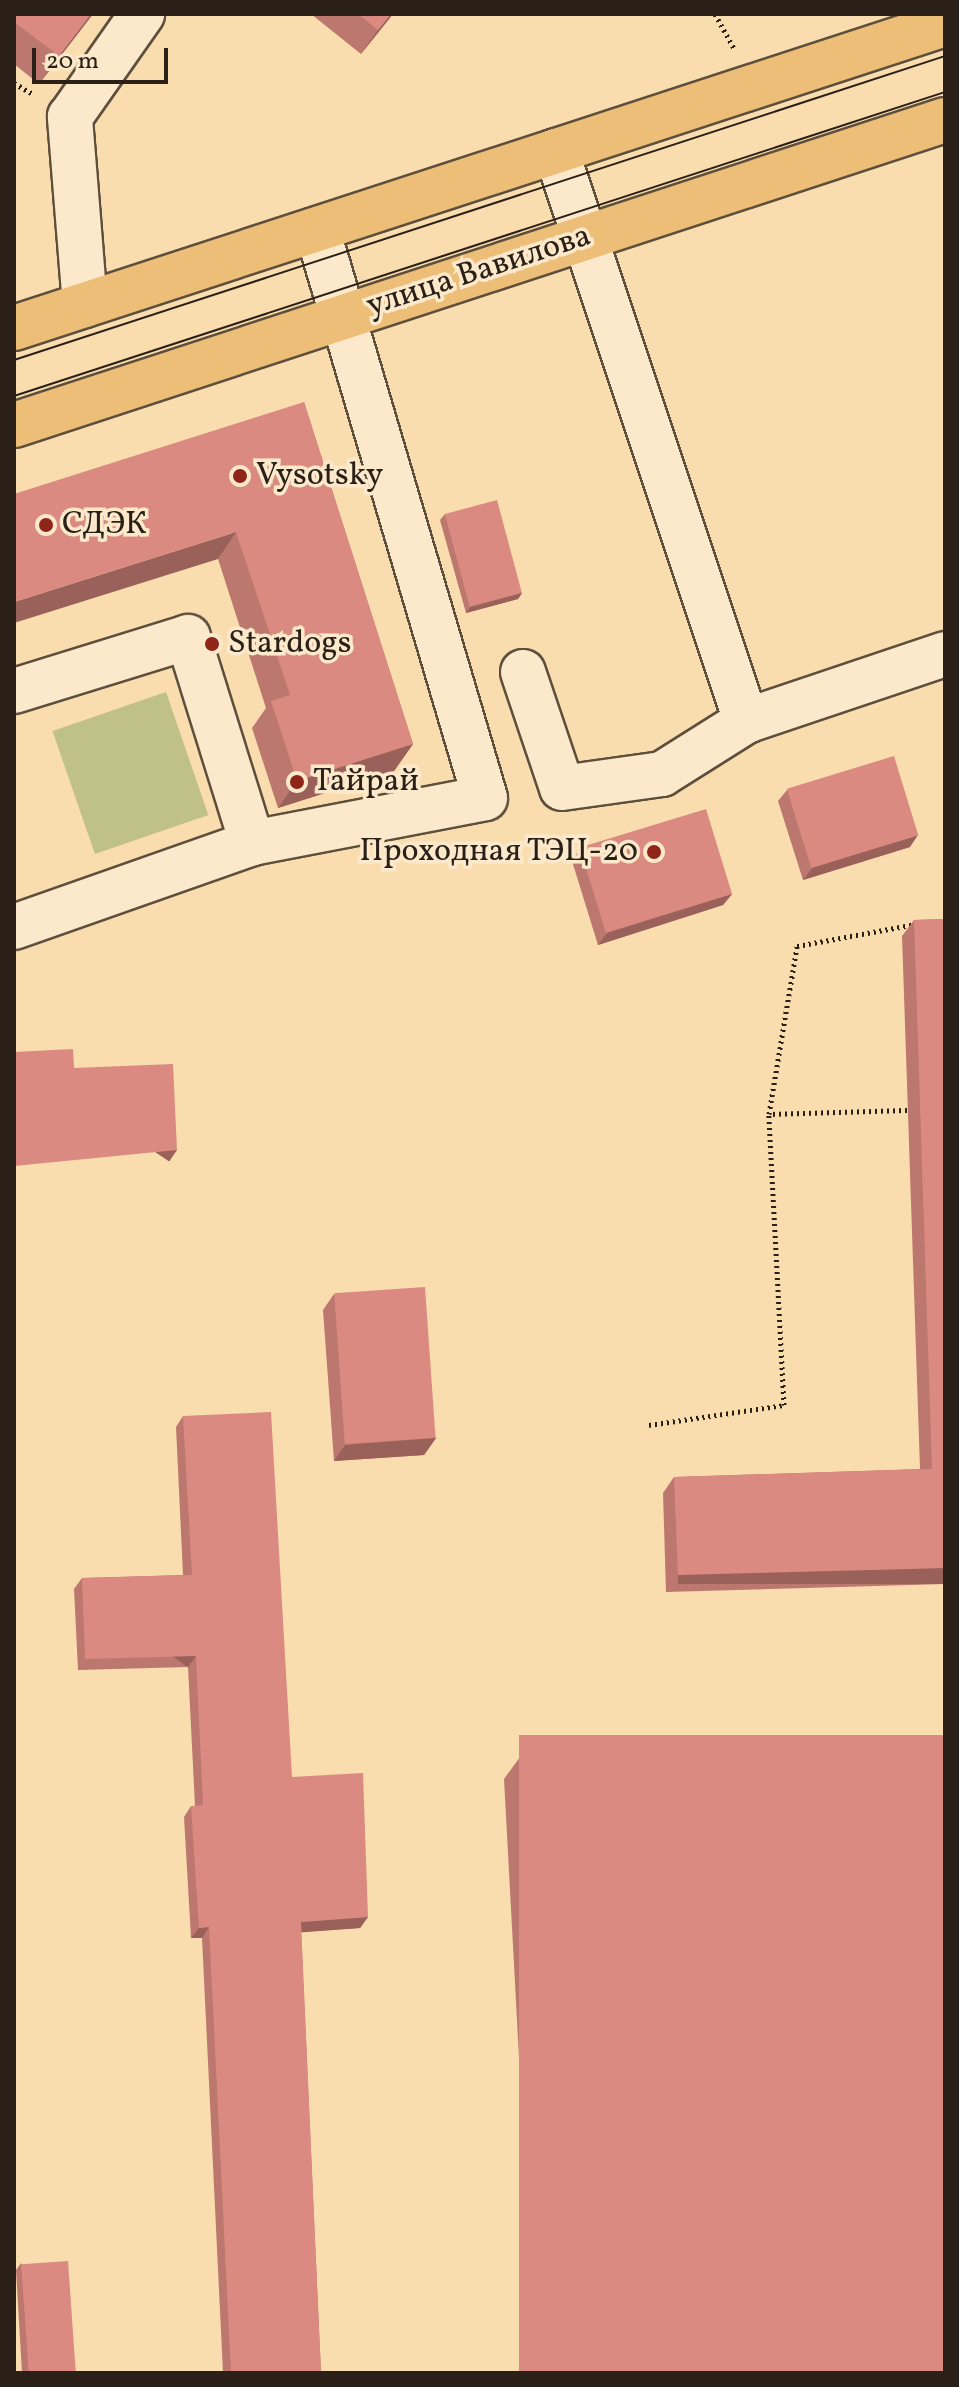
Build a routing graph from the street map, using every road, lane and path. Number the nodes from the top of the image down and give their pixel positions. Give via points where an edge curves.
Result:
1 (142, 14) edge
2 (715, 14) edge
3 (945, 24) edge
4 (741, 61) dead end
5 (945, 120) edge
6 (556, 151) junction
7 (317, 229) junction
8 (583, 238) junction
9 (85, 305) junction
10 (343, 317) junction
11 (14, 328) edge
12 (14, 425) edge
13 (945, 654) edge
14 (523, 672) dead end
15 (14, 691) edge
16 (746, 721) junction
17 (252, 843) junction
18 (930, 922) edge
19 (14, 927) edge
20 (907, 1110) dead end
21 (769, 1114) junction
22 (649, 1425) dead end

1 - 9 lane via 70,117
2 - 4 path
3 - 6 main road
5 - 8 main road, улица Вавилова
6 - 7 main road
6 - 8 lane
7 - 9 main road
7 - 10 lane
8 - 10 main road, улица Вавилова
8 - 16 lane
9 - 11 main road
10 - 12 main road, улица Вавилова
10 - 17 lane via 485,798
13 - 16 lane
14 - 16 lane via 562,788 662,774
15 - 17 lane via 188,637
17 - 19 lane
18 - 21 path via 797,946
20 - 21 path
21 - 22 path via 784,1405

